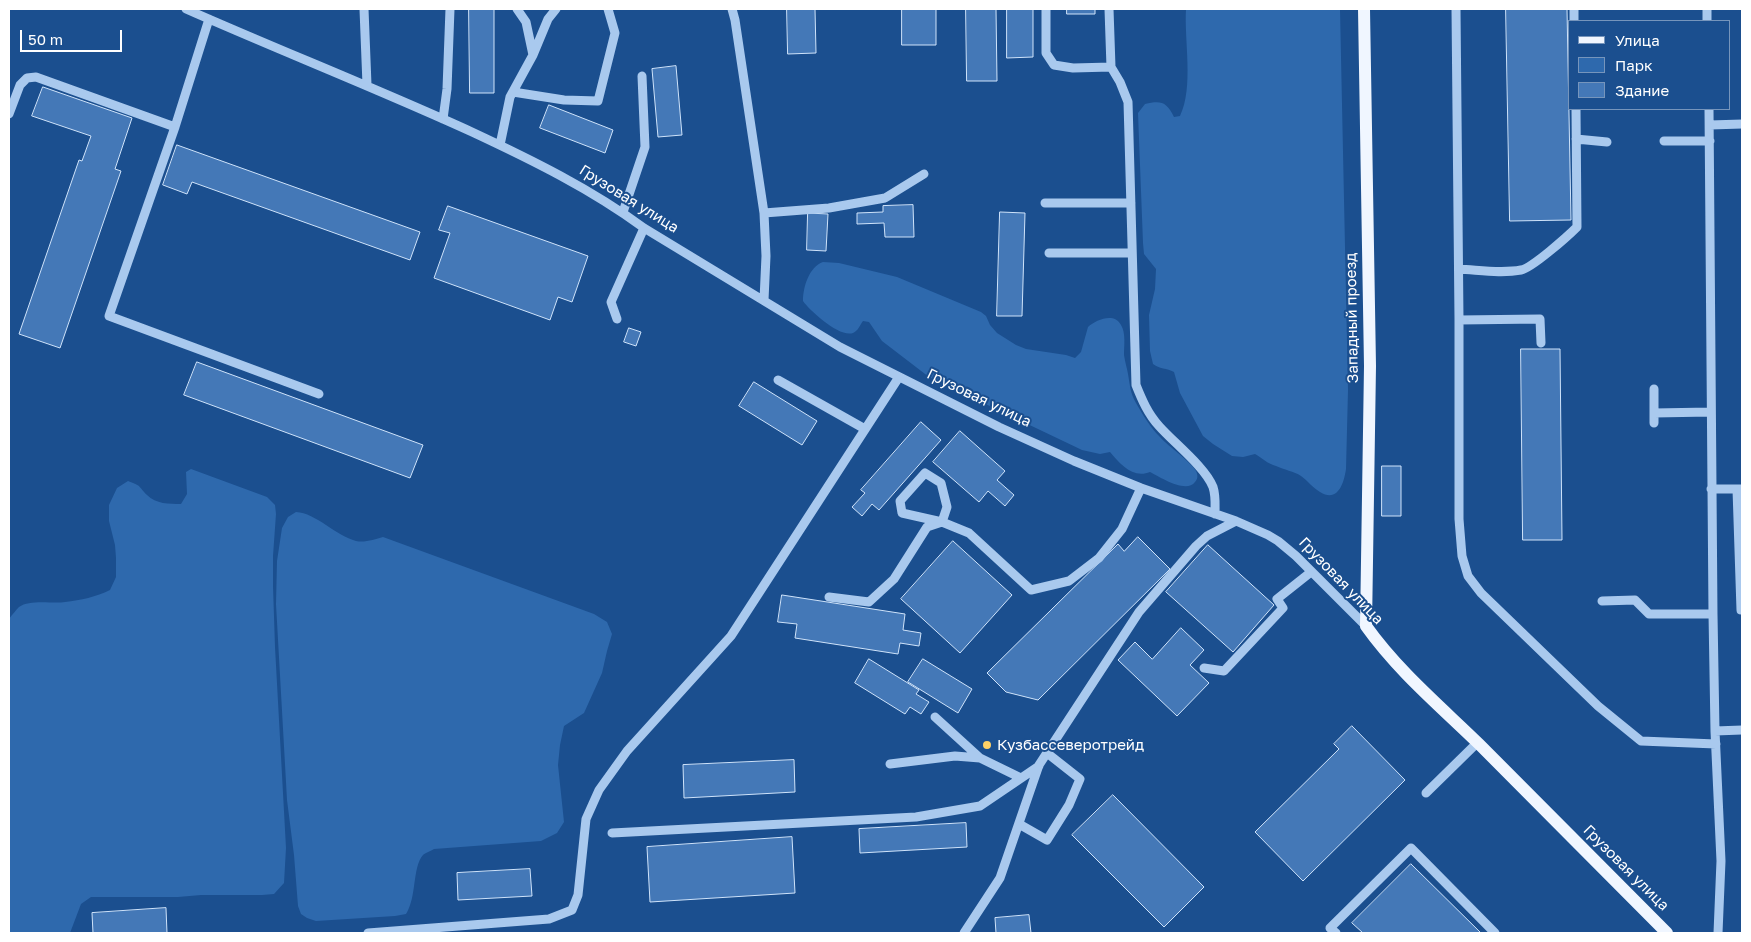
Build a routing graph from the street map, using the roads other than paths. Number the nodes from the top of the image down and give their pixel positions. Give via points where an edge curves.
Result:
1 (186, 9) edge
2 (364, 9) edge
3 (450, 9) edge
4 (518, 9) edge
5 (556, 9) edge
6 (608, 9) edge
7 (732, 9) edge
8 (1046, 9) edge
9 (1109, 9) edge
10 (1364, 9) edge
11 (1456, 9) edge
12 (209, 19) junction
13 (533, 55) junction
14 (1111, 67) junction
15 (642, 76) dead end
16 (367, 85) junction
17 (513, 92) junction
18 (1576, 110) edge
19 (1709, 110) edge
20 (9, 114) edge
21 (443, 119) junction
22 (1742, 124) edge
23 (1710, 125) junction
24 (174, 126) junction
25 (1576, 140) junction
26 (1664, 141) dead end
27 (1607, 142) dead end
28 (1710, 142) junction
29 (500, 145) junction
30 (924, 174) dead end
31 (1045, 203) dead end
32 (1131, 203) junction
33 (623, 212) junction
34 (764, 213) junction
35 (644, 228) junction
36 (1048, 253) dead end
37 (1132, 253) junction
38 (1458, 269) junction
39 (764, 300) junction
40 (617, 318) dead end
41 (1459, 320) junction
42 (1541, 343) dead end
43 (899, 377) junction
44 (778, 380) dead end
45 (1654, 389) dead end
46 (319, 394) dead end
47 (1710, 412) junction
48 (865, 429) junction
49 (1141, 488) junction
50 (1711, 490) junction
51 (1740, 490) edge
52 (1215, 514) junction
53 (1236, 521) junction
54 (942, 522) junction
55 (1311, 572) junction
56 (829, 597) dead end
57 (1602, 601) dead end
58 (1742, 610) edge
59 (1712, 614) junction
60 (1366, 626) junction
61 (1204, 668) dead end
62 (935, 717) dead end
63 (1742, 730) edge
64 (1715, 731) junction
65 (1477, 743) junction
66 (1716, 744) junction
67 (1047, 753) junction
68 (980, 758) junction
69 (890, 764) dead end
70 (1039, 765) junction
71 (1021, 778) junction
72 (1426, 793) dead end
73 (1019, 824) junction
74 (612, 833) dead end
75 (368, 933) edge
76 (964, 933) edge
77 (1336, 933) edge
78 (1495, 933) edge
79 (1667, 933) edge
80 (1718, 933) edge

1 - 12 street, Грузовая улица
2 - 16 street
3 - 21 street
4 - 13 street via 526,22
5 - 13 street via 548,19
6 - 17 street via 615,33 598,101 564,100
7 - 34 street
8 - 14 street via 1046,53 1054,65
9 - 14 street
10 - 60 main road, Западный проезд via 1370,366
11 - 38 street
12 - 16 street, Грузовая улица
12 - 24 street
13 - 17 street
14 - 32 street via 1128,102
15 - 33 street via 645,147
16 - 21 street, Грузовая улица
17 - 29 street
18 - 25 street
19 - 23 street
20 - 24 street via 20,85 27,78 36,77
21 - 29 street, Грузовая улица
22 - 23 street
23 - 28 street
24 - 46 street via 109,316
25 - 27 street
25 - 38 street via 1577,227 1524,270
26 - 28 street
28 - 47 street
29 - 33 street, Грузовая улица
30 - 34 street via 885,198 829,208
31 - 32 street
32 - 37 street
33 - 35 street, Грузовая улица
34 - 39 street
35 - 39 street, Грузовая улица
35 - 40 street via 611,302
36 - 37 street
37 - 52 street via 1136,385 1157,425 1201,470 1212,486
38 - 41 street
39 - 43 street, Грузовая улица via 840,347
41 - 42 street via 1540,319
41 - 66 street via 1460,520 1462,556 1468,576 1481,593 1598,706 1640,741
43 - 48 street
43 - 49 street, Грузовая улица via 1074,461
44 - 48 street
45 - 47 street via 1654,418
47 - 50 street
48 - 75 street via 732,636 627,751 599,790 586,819 578,895 572,910 549,919
49 - 52 street, Грузовая улица
49 - 54 street via 1122,529 1099,558 1070,581 1030,590 969,533
50 - 51 street
50 - 59 street
51 - 58 street
52 - 53 street, Грузовая улица
53 - 55 street, Грузовая улица via 1278,541
53 - 67 street via 1207,536 1196,546 1138,612
54 - 54 street via 902,513 900,501 925,473 941,483 947,507
54 - 56 street via 927,527 894,579 870,602
55 - 60 street, Грузовая улица
55 - 61 street via 1277,599 1283,608 1224,671
57 - 59 street via 1635,600 1649,614
59 - 64 street
60 - 65 main road, Грузовая улица via 1383,650
62 - 68 street
63 - 64 street
64 - 66 street
65 - 72 street
65 - 79 main road, Грузовая улица
66 - 80 street via 1721,860
67 - 70 street
67 - 73 street via 1080,779 1070,805 1047,840
68 - 69 street via 955,756
68 - 71 street
70 - 71 street
70 - 73 street
71 - 74 street via 980,806 916,816
73 - 76 street via 1000,878
77 - 78 street via 1330,928 1411,848

